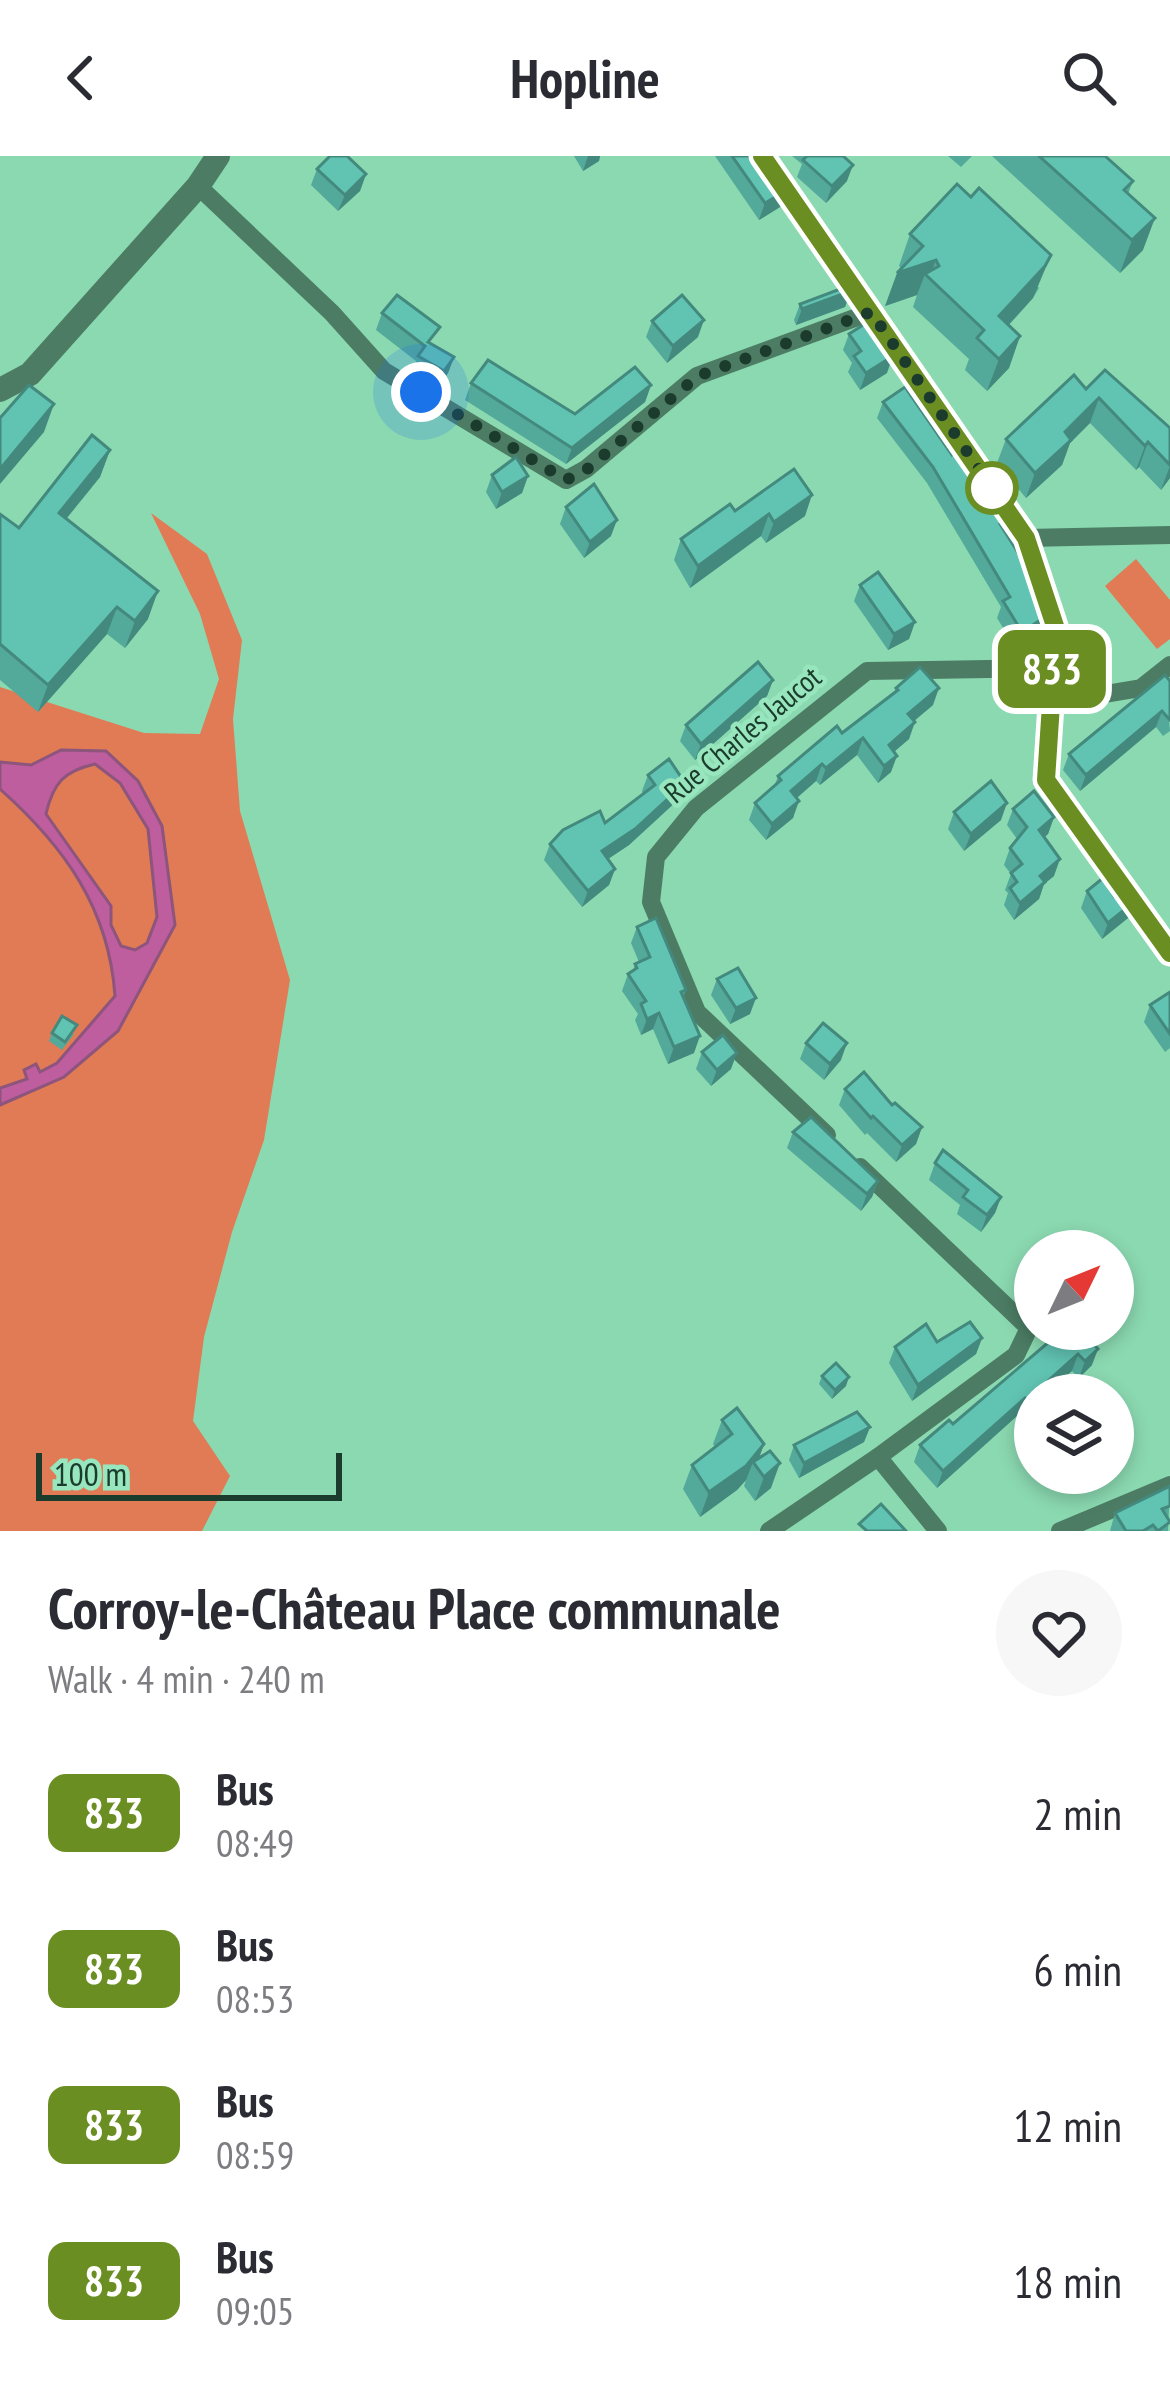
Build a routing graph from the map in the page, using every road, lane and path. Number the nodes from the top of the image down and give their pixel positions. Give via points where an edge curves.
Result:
1 (218, 156) edge
2 (762, 156) edge
3 (198, 186) junction
4 (871, 312) junction
5 (0, 390) edge
6 (1170, 535) edge
7 (1026, 538) junction
8 (1170, 665) edge
9 (1052, 668) junction
10 (1052, 703) junction
11 (1170, 953) edge
12 (878, 1456) junction
13 (1170, 1485) edge
14 (769, 1531) edge
15 (938, 1531) edge
16 (1060, 1531) edge

1 - 3 street
2 - 4 street
3 - 4 street via 384,370 566,480 698,376
3 - 5 street via 30,374
4 - 7 street
6 - 7 street
7 - 9 street via 1056,629
8 - 10 street via 1141,688
9 - 10 street
9 - 12 street, Rue Charles Jaucot via 867,671 696,808 656,857 651,902 697,1012 1029,1328 1016,1355
10 - 11 street via 1046,780
12 - 14 street
12 - 15 street
13 - 16 street

